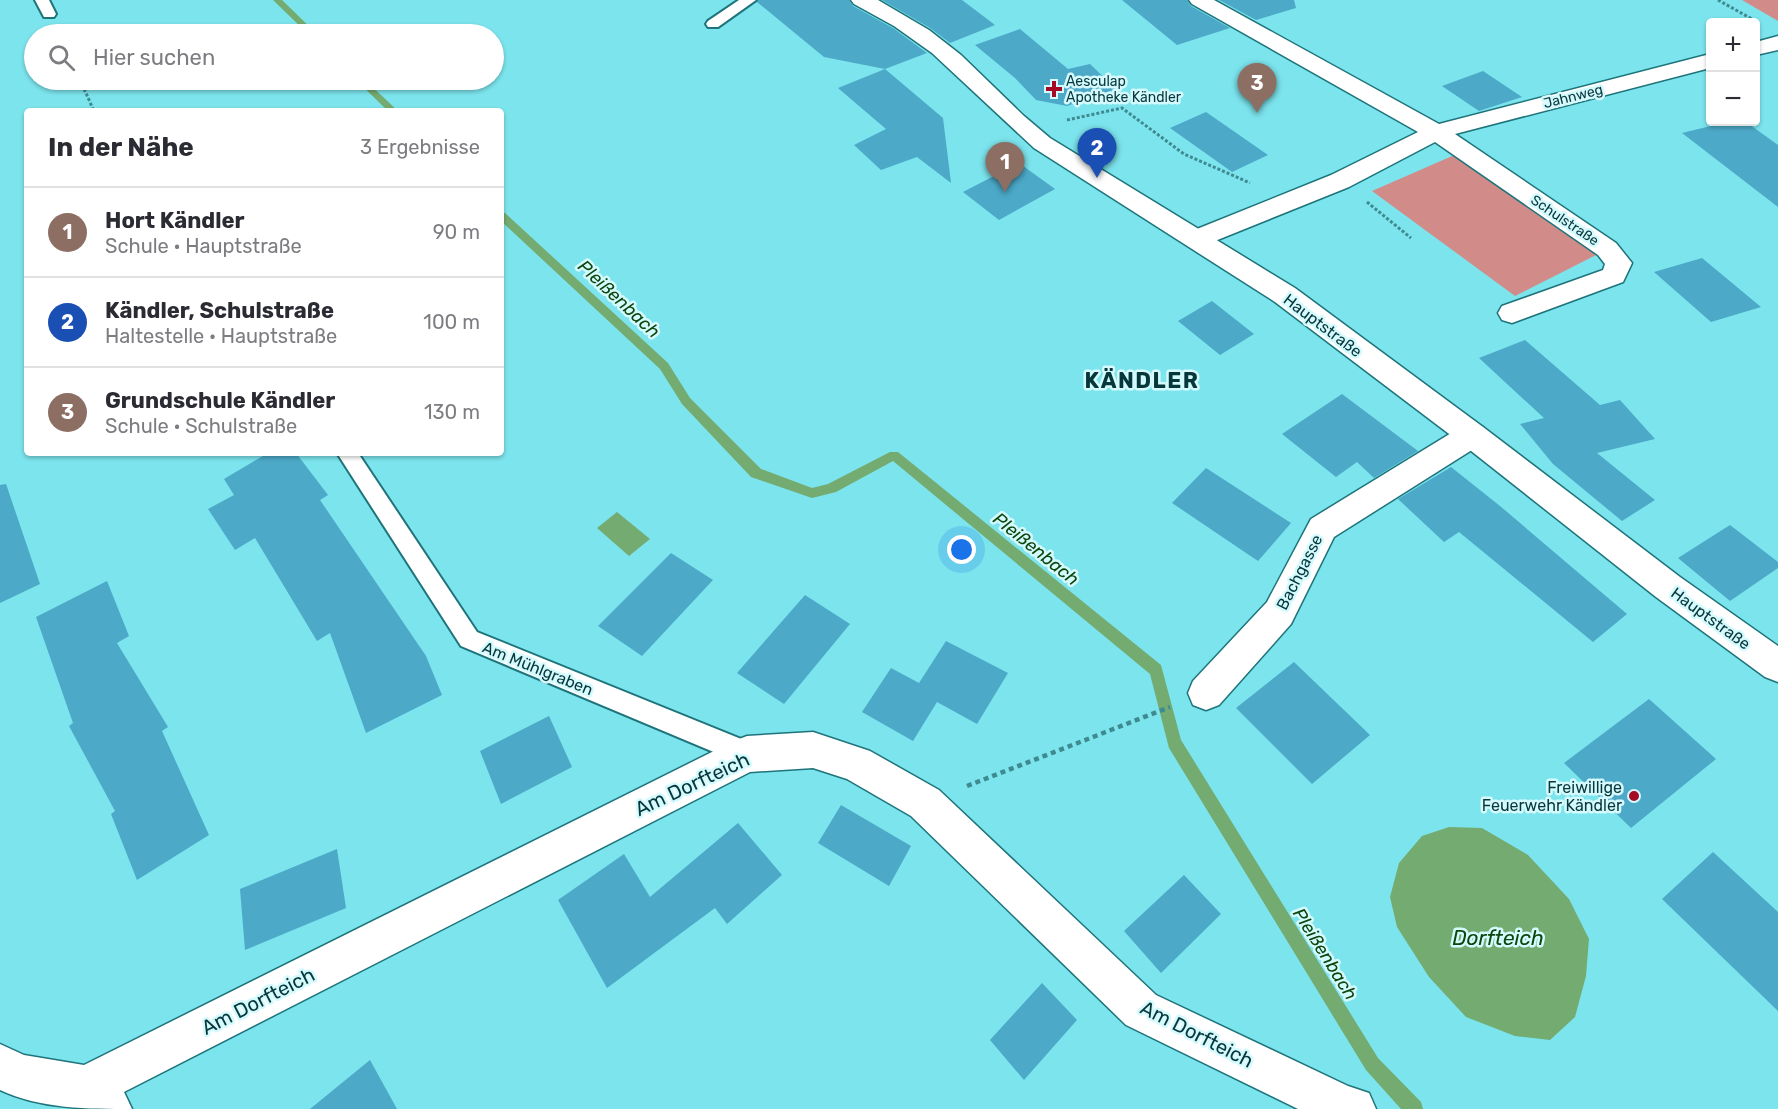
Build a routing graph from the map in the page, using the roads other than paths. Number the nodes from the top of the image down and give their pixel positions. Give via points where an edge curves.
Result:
1 (42, 0) edge
2 (749, 0) edge
3 (861, 0) edge
4 (1199, 0) edge
5 (49, 14) dead end
6 (713, 24) dead end
7 (1778, 44) edge
8 (1760, 48) edge
9 (1706, 62) edge
10 (1436, 132) junction
11 (1196, 239) junction
12 (1512, 313) dead end
13 (1472, 435) junction
14 (349, 456) edge
15 (1778, 666) edge
16 (1206, 693) dead end
17 (747, 754) junction
18 (0, 1066) edge
19 (98, 1098) edge
20 (1349, 1108) edge

1 - 5 lane
2 - 6 lane
3 - 11 street, Hauptstraße via 917,30 1023,129 1057,154
4 - 10 street, Schulstraße
7 - 8 street
9 - 10 street, Jahnweg
10 - 11 street via 1340,181
10 - 12 street, Schulstraße via 1607,249 1619,263 1614,276
11 - 13 street, Hauptstraße via 1284,295
13 - 15 street, Hauptstraße via 1668,587
13 - 16 street, Bachgasse via 1322,528 1279,613
14 - 17 lane, Am Mühlgraben via 469,639
17 - 19 street, Am Dorfteich
17 - 20 street, Am Dorfteich via 813,750 857,764 925,803 1141,1010
18 - 19 street via 18,1076

